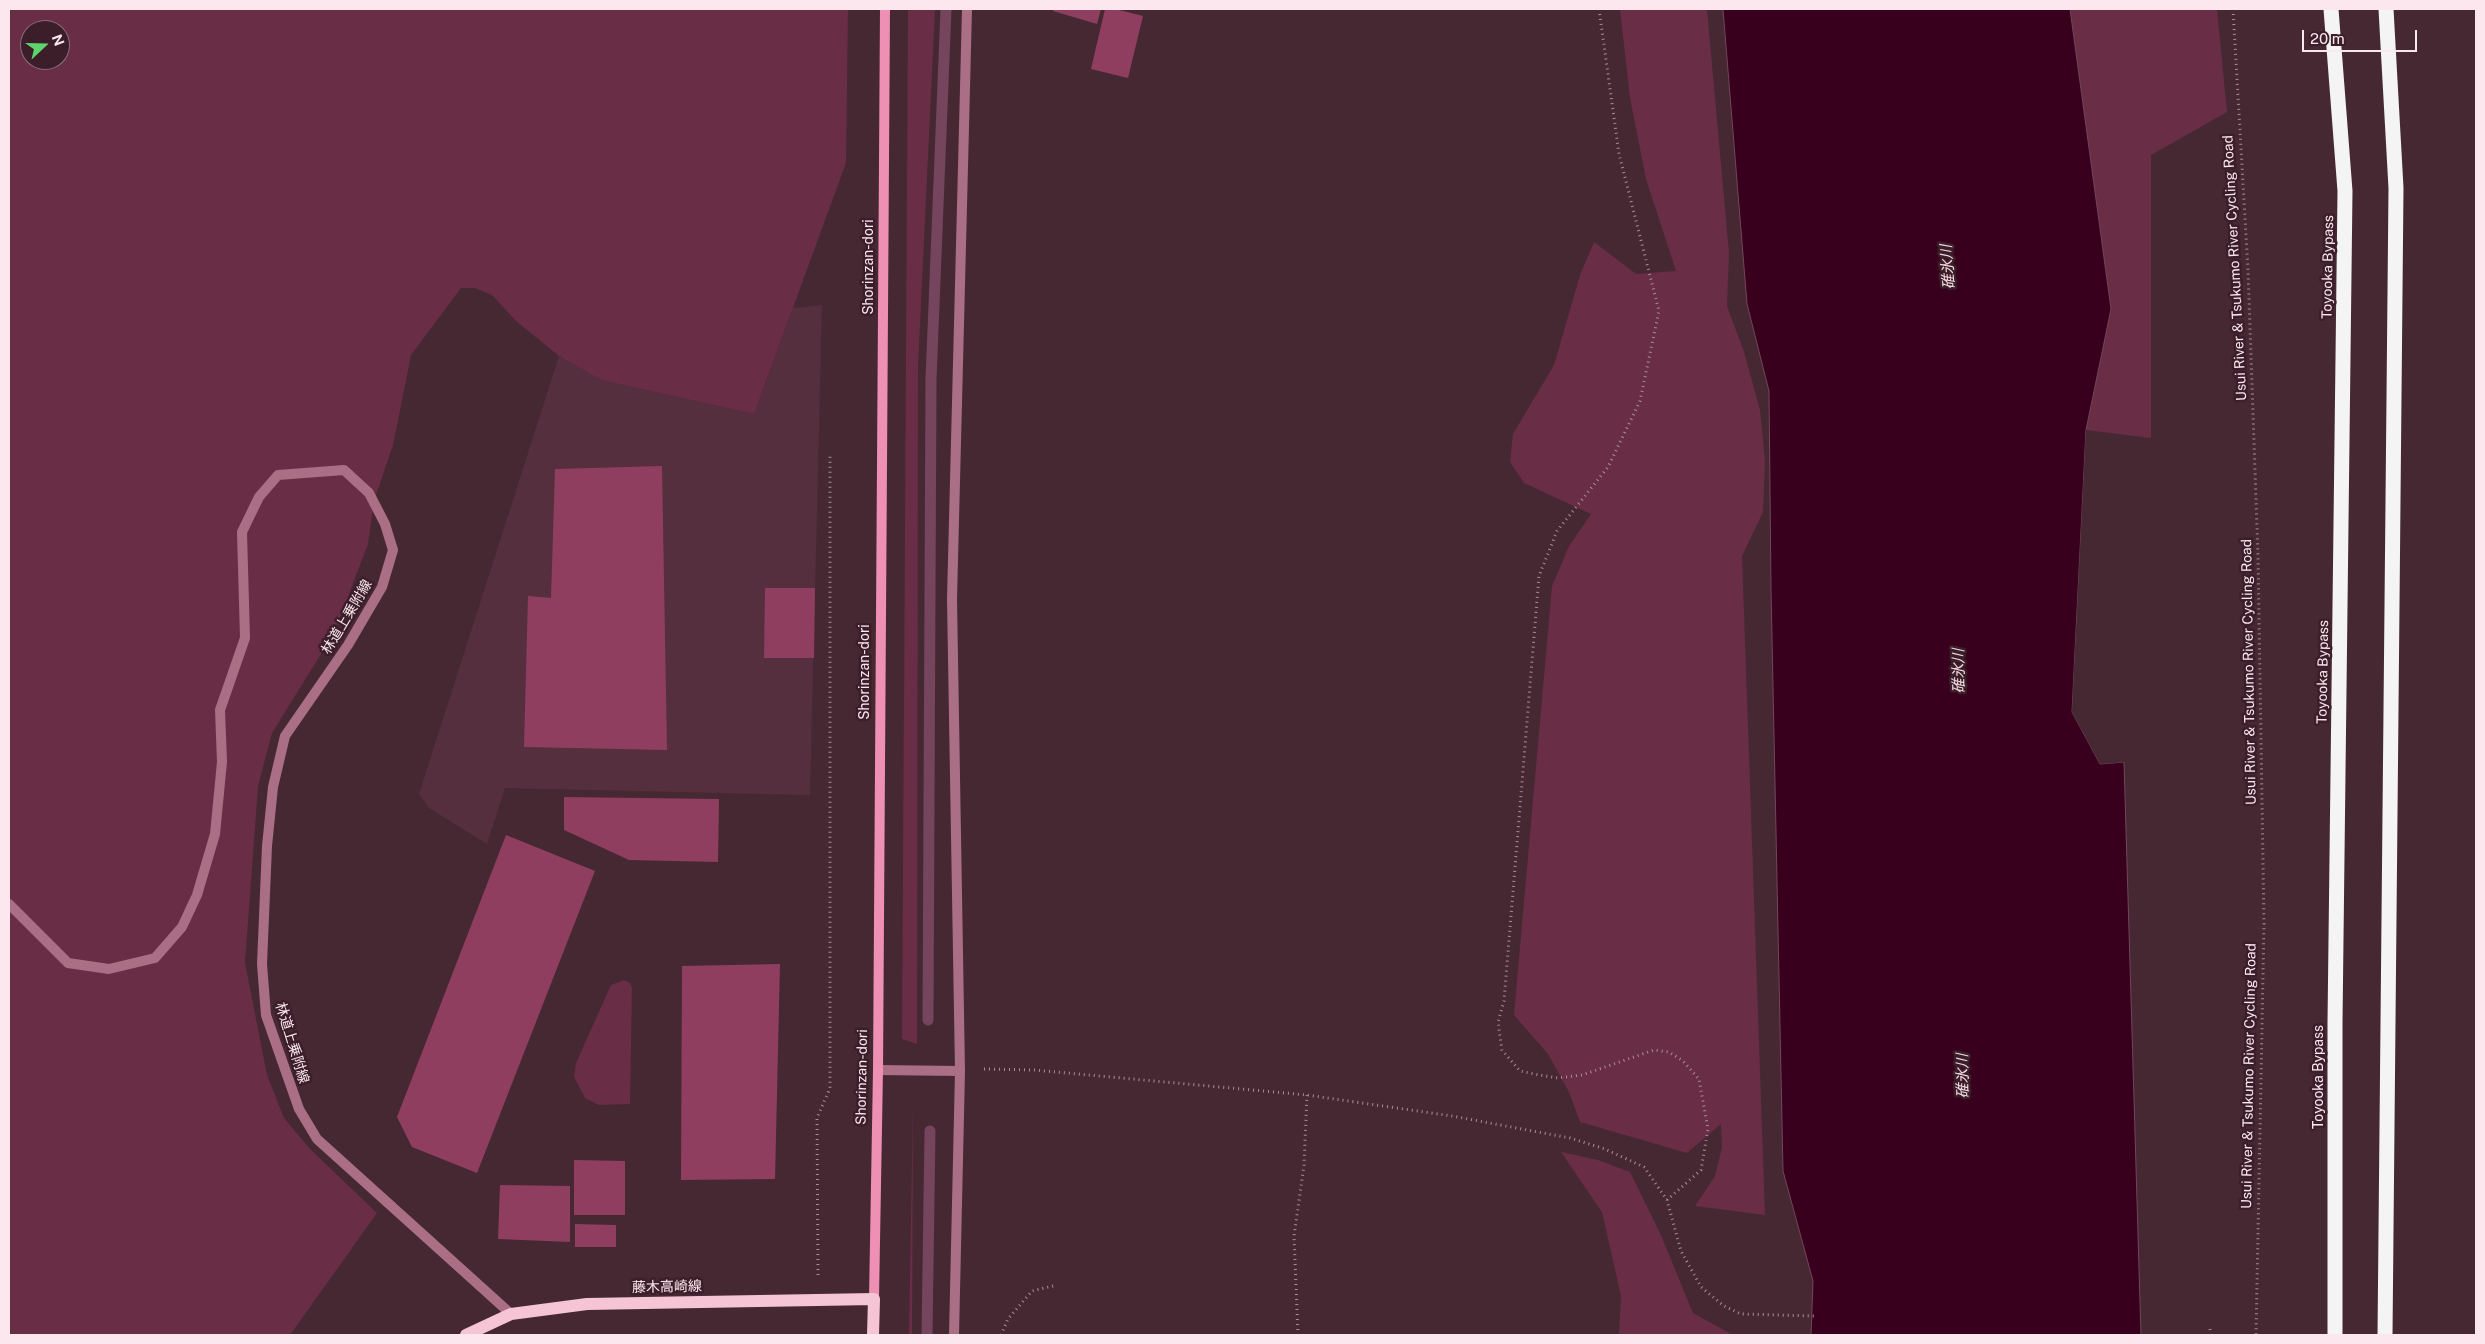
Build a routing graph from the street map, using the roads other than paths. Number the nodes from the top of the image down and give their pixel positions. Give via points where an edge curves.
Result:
1 (885, 9) edge
2 (968, 9) edge
3 (2331, 9) edge
4 (2386, 9) edge
5 (9, 904) edge
6 (878, 1070) junction
7 (960, 1071) junction
8 (874, 1299) junction
9 (510, 1314) junction
10 (466, 1335) edge
11 (874, 1335) edge
12 (954, 1335) edge
13 (2334, 1335) edge
14 (2386, 1335) edge

1 - 6 street, Shorinzan-dori
2 - 7 street via 952,600
3 - 13 highway, Toyooka Bypass via 2345,191
4 - 14 highway via 2396,188
5 - 9 street, 林道上乗附線 via 68,963 109,969 155,958 182,927 197,895 215,834 222,762 220,710 245,638 242,532 259,497 278,475 344,470 369,493 385,524 393,550 382,587 348,645 285,736 273,787 267,846 262,964 266,1015 299,1108 317,1139
6 - 7 street
6 - 8 street, Shorinzan-dori
7 - 12 street
8 - 9 main road, 藤木高崎線 via 587,1304
8 - 11 main road, Shorinzan-dori
9 - 10 main road, 藤木高崎線

